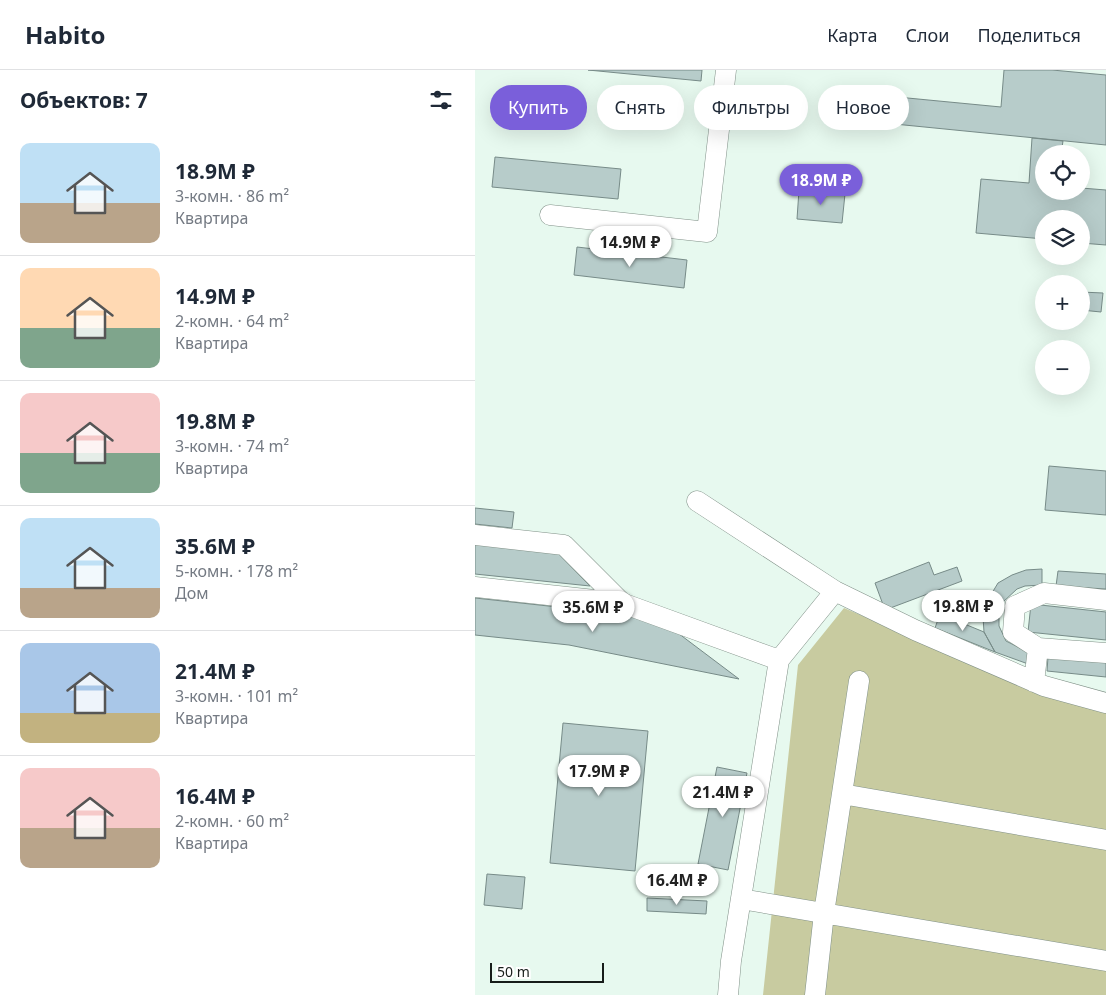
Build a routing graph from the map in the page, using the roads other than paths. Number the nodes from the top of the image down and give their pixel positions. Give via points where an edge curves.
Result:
1 (726, 70) edge
2 (549, 215) dead end
3 (697, 501) dead end
4 (475, 534) edge
5 (475, 586) edge
6 (835, 591) junction
7 (1106, 600) edge
8 (622, 603) junction
9 (1039, 648) junction
10 (1106, 653) edge
11 (779, 660) junction
12 (859, 680) dead end
13 (1034, 682) junction
14 (1106, 703) edge
15 (842, 794) junction
16 (1106, 840) edge
17 (741, 899) junction
18 (824, 913) junction
19 (1106, 961) edge
20 (728, 995) edge
21 (815, 995) edge

1 - 2 lane via 707,232
3 - 6 lane
4 - 8 lane via 564,545
5 - 8 lane
6 - 11 lane
6 - 13 lane
7 - 9 lane via 1044,593 1015,606 1013,632
8 - 11 lane
9 - 10 lane
9 - 13 lane
11 - 17 lane
12 - 15 lane
13 - 14 lane
15 - 16 lane
15 - 18 lane
17 - 18 lane
17 - 20 lane
18 - 19 lane
18 - 21 lane

